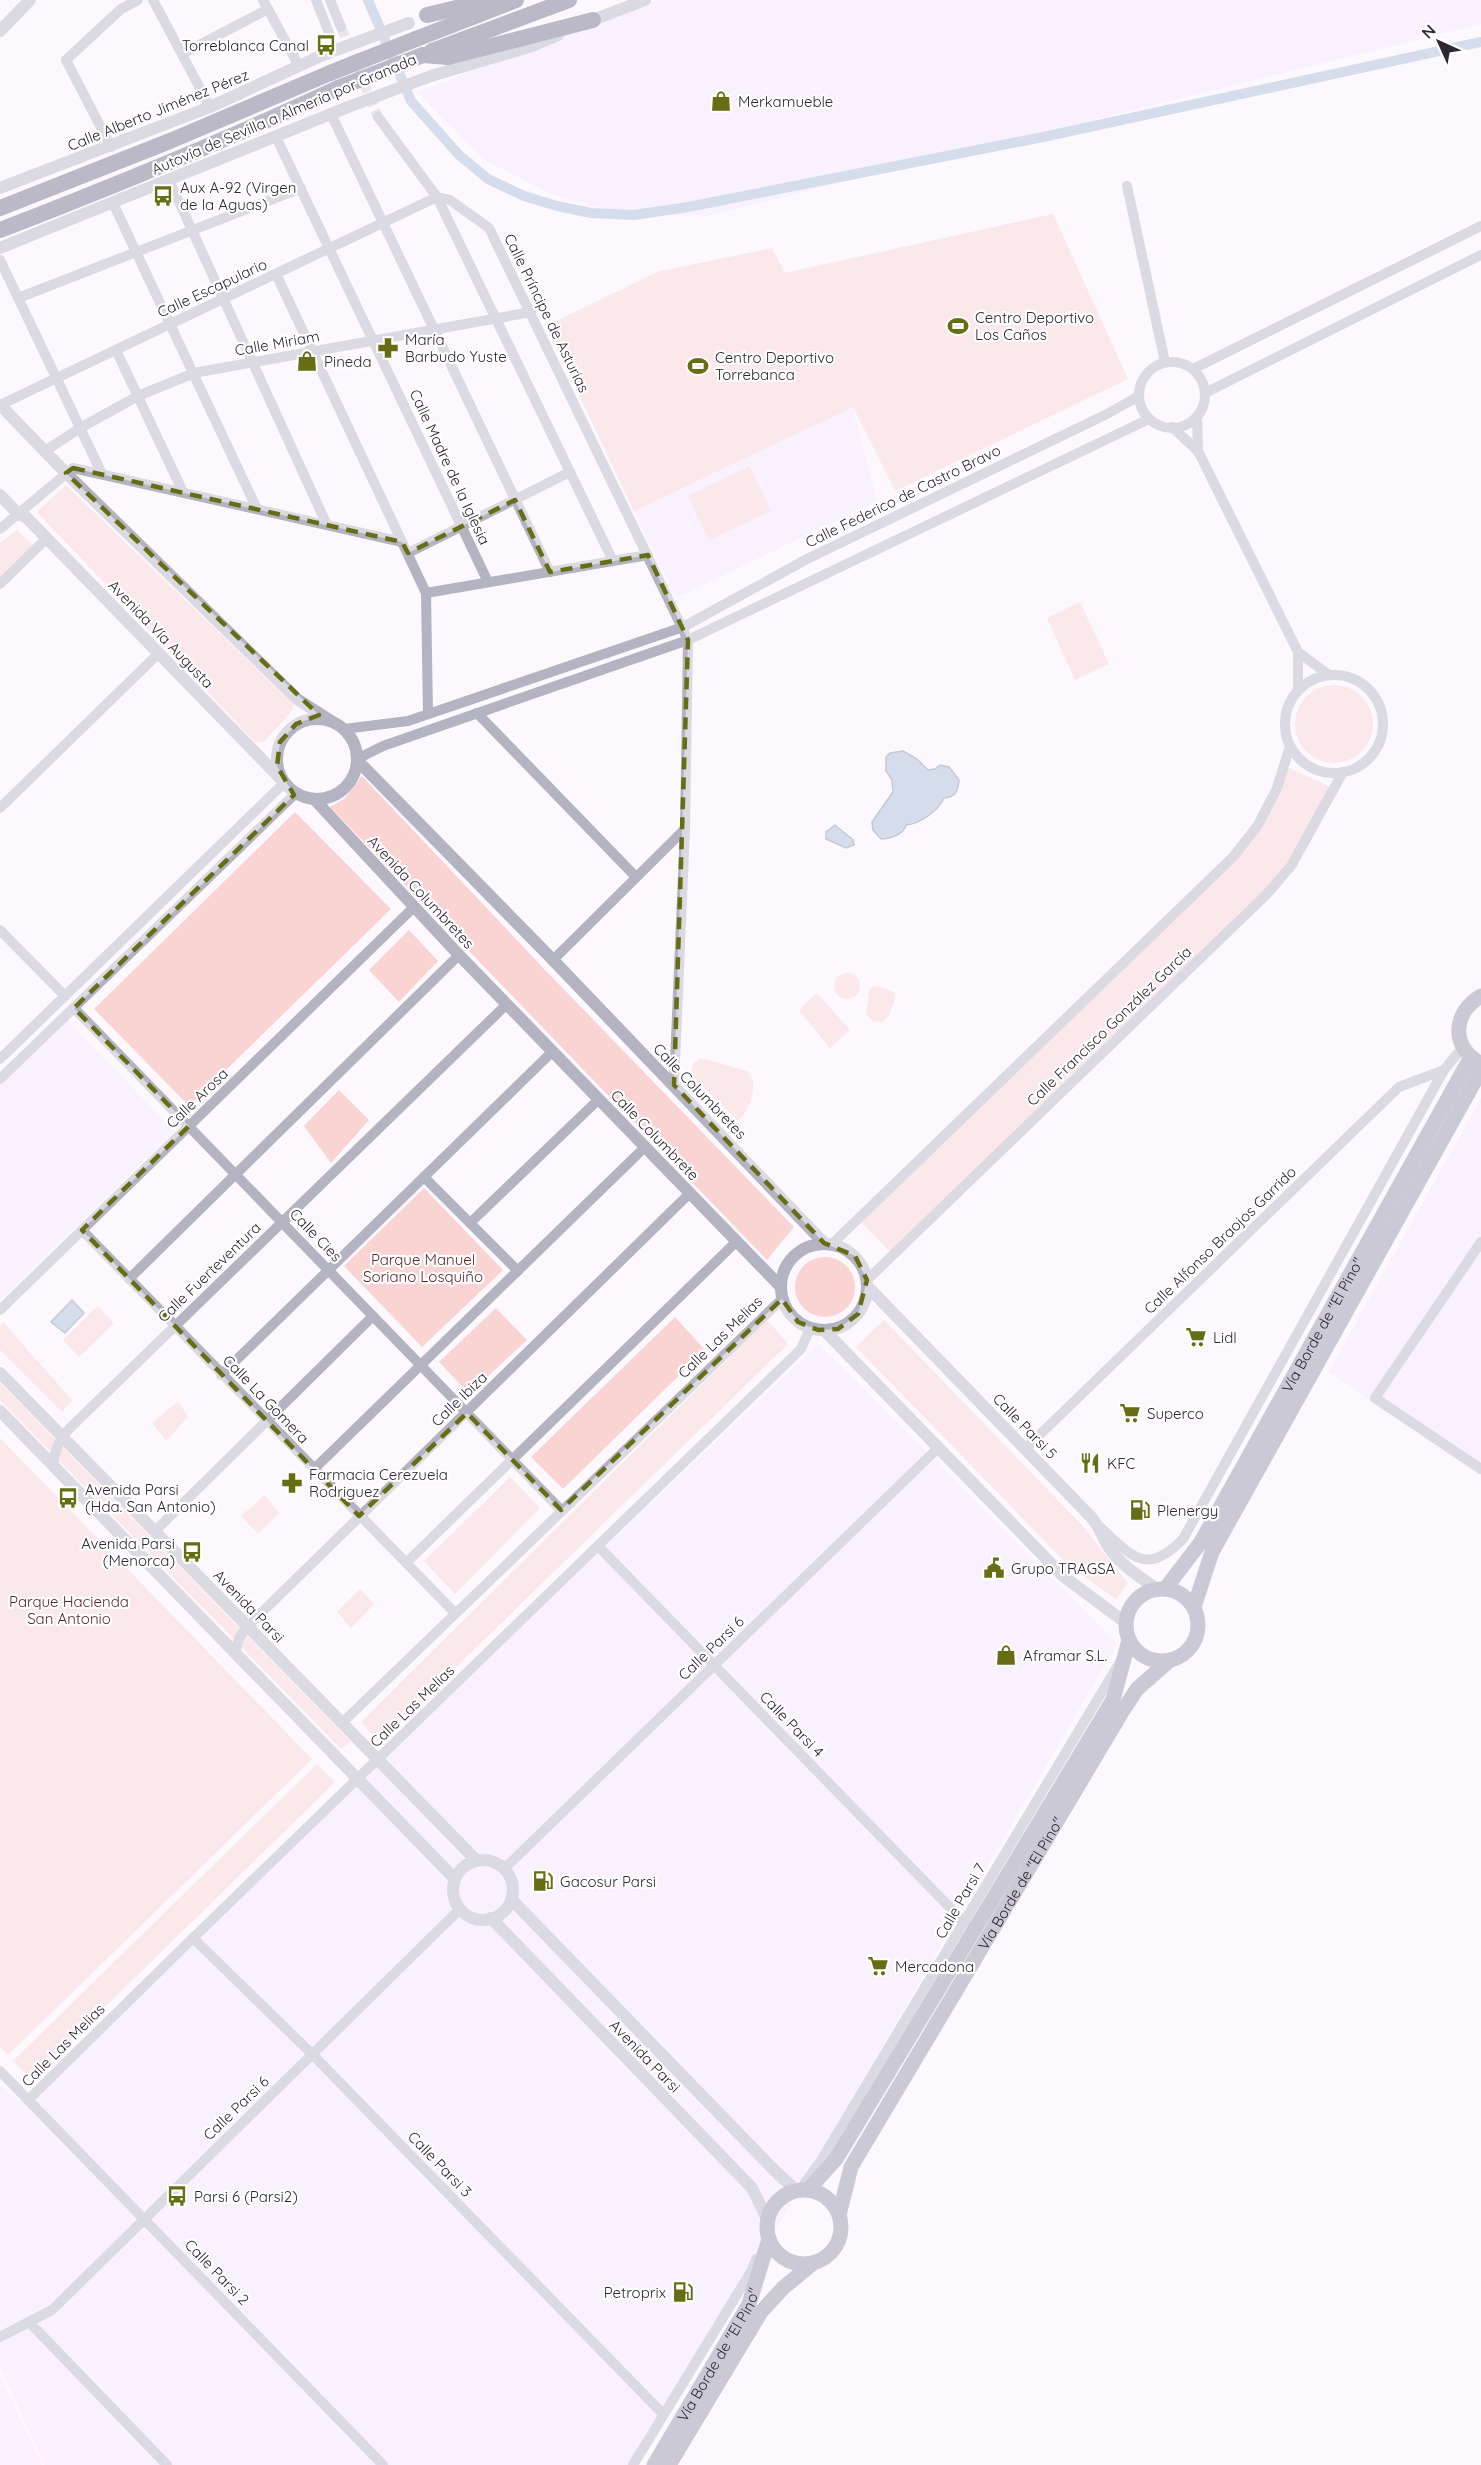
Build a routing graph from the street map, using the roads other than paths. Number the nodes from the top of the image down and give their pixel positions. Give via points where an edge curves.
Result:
1 (30, 0) edge
2 (138, 0) edge
3 (153, 0) edge
4 (316, 0) edge
5 (330, 0) edge
6 (462, 0) edge
7 (490, 0) edge
8 (516, 0) edge
9 (569, 0) edge
10 (645, 0) edge
11 (266, 5) edge
12 (427, 15) junction
13 (593, 20) junction
14 (341, 27) tunnel mouth
15 (0, 31) edge
16 (412, 31) junction
17 (329, 33) tunnel mouth
18 (182, 54) junction
19 (423, 54) junction
20 (299, 66) junction
21 (210, 107) junction
22 (331, 114) junction
23 (378, 117) tunnel mouth
24 (276, 137) junction
25 (111, 147) junction
26 (169, 180) junction
27 (1127, 186) dead end
28 (0, 188) edge
29 (301, 188) junction
30 (437, 197) junction
31 (113, 202) junction
32 (0, 208) edge
33 (383, 223) junction
34 (1481, 226) edge
35 (0, 230) edge
36 (192, 231) junction
37 (0, 248) edge
38 (329, 249) junction
39 (136, 252) junction
40 (1481, 255) edge
41 (0, 260) edge
42 (276, 274) junction
43 (18, 298) junction
44 (223, 299) junction
45 (531, 312) junction
46 (495, 318) junction
47 (170, 324) junction
48 (434, 329) junction
49 (373, 340) junction
50 (116, 350) junction
51 (312, 351) junction
52 (252, 362) junction
53 (1165, 362) junction
54 (1194, 369) junction
55 (194, 374) junction
56 (57, 378) junction
57 (1205, 393) junction
58 (138, 396) junction
59 (1139, 396) junction
60 (0, 405) edge
61 (1197, 416) junction
62 (1149, 419) junction
63 (80, 428) junction
64 (1172, 428) junction
65 (45, 451) junction
66 (1198, 451) junction
67 (570, 472) junction
68 (66, 473) junction
69 (102, 474) junction
70 (183, 492) junction
71 (0, 495) edge
72 (515, 500) junction
73 (257, 509) junction
74 (18, 514) junction
75 (327, 525) junction
76 (462, 527) junction
77 (0, 529) edge
78 (47, 538) junction
79 (402, 542) junction
80 (408, 554) junction
81 (648, 555) junction
82 (613, 561) junction
83 (550, 572) junction
84 (488, 582) junction
85 (0, 584) edge
86 (426, 593) junction
87 (683, 627) junction
88 (687, 640) junction
89 (1298, 652) junction
90 (159, 653) junction
91 (1329, 675) junction
92 (1298, 690) junction
93 (428, 714) junction
94 (477, 714) junction
95 (332, 721) junction
96 (344, 729) junction
97 (1290, 746) junction
98 (357, 759) junction
99 (1343, 772) junction
100 (282, 780) junction
101 (295, 794) junction
102 (315, 800) junction
103 (0, 808) edge
104 (685, 829) junction
105 (636, 878) junction
106 (414, 908) junction
107 (0, 930) edge
108 (459, 955) junction
109 (553, 960) junction
110 (65, 996) junction
111 (1481, 996) edge
112 (507, 1004) junction
113 (74, 1008) junction
114 (553, 1051) junction
115 (1472, 1056) edge
116 (0, 1059) edge
117 (1444, 1070) junction
118 (1481, 1070) edge
119 (0, 1079) edge
120 (674, 1085) junction
121 (599, 1099) junction
122 (189, 1126) junction
123 (645, 1147) junction
124 (236, 1174) junction
125 (424, 1177) junction
126 (690, 1193) junction
127 (282, 1222) junction
128 (470, 1223) junction
129 (82, 1230) junction
130 (737, 1241) junction
131 (1481, 1242) edge
132 (828, 1244) junction
133 (328, 1270) junction
134 (518, 1271) junction
135 (129, 1279) junction
136 (867, 1283) junction
137 (781, 1293) junction
138 (0, 1310) edge
139 (373, 1316) junction
140 (174, 1326) junction
141 (810, 1329) junction
142 (825, 1331) junction
143 (421, 1365) junction
144 (0, 1373) edge
145 (221, 1375) junction
146 (0, 1411) edge
147 (467, 1413) junction
148 (266, 1421) junction
149 (62, 1436) junction
150 (938, 1448) junction
151 (1026, 1448) junction
152 (512, 1459) junction
153 (53, 1466) junction
154 (1481, 1469) edge
155 (313, 1470) junction
156 (561, 1510) junction
157 (359, 1516) junction
158 (1100, 1527) junction
159 (155, 1531) junction
160 (598, 1546) junction
161 (406, 1563) junction
162 (1161, 1589) junction
163 (1194, 1607) junction
164 (454, 1613) junction
165 (1126, 1623) junction
166 (248, 1626) junction
167 (1127, 1647) junction
168 (235, 1654) junction
169 (1170, 1660) junction
170 (714, 1665) junction
171 (342, 1722) junction
172 (378, 1760) junction
173 (357, 1779) junction
174 (477, 1861) junction
175 (504, 1869) junction
176 (455, 1880) junction
177 (511, 1899) junction
178 (460, 1909) junction
179 (490, 1918) junction
180 (965, 1923) junction
181 (193, 1938) junction
182 (312, 2055) junction
183 (0, 2071) edge
184 (28, 2100) junction
185 (801, 2191) junction
186 (839, 2215) junction
187 (144, 2219) junction
188 (768, 2230) junction
189 (812, 2264) junction
190 (30, 2323) junction
191 (0, 2337) edge
192 (663, 2414) junction
193 (167, 2465) edge
194 (383, 2465) edge
195 (633, 2465) edge
196 (654, 2465) edge
197 (669, 2465) edge

1 - 15 street
2 - 25 street via 121,9 66,60
3 - 18 street
4 - 17 street
5 - 14 street
6 - 12 street, Calle Alberto Jiménez Pérez
7 - 12 highway
8 - 16 highway, Autovía de Sevilla a Almería por Granada
9 - 19 highway, Autovía de Sevilla a Almería por Granada
10 - 13 street
11 - 18 street
11 - 20 street
12 - 16 street, Calle Alberto Jiménez Pérez
13 - 19 highway via 448,57
13 - 22 street, bridge via 532,46 431,76
16 - 20 street, Calle Alberto Jiménez Pérez, bridge via 325,54
16 - 32 highway, Autovía de Sevilla a Almería por Granada, bridge via 330,73
18 - 21 street
19 - 35 highway, Autovía de Sevilla a Almería por Granada, bridge via 224,141
20 - 21 street, Calle Alberto Jiménez Pérez
21 - 25 street, Calle Alberto Jiménez Pérez
22 - 24 street
22 - 33 street
23 - 30 street, Calle Príncipe de Asturias
24 - 26 street
24 - 29 street, Calle Madre de la Iglesia
25 - 28 street, Calle Alberto Jiménez Pérez
26 - 31 street
26 - 36 street
27 - 53 street
29 - 36 street
29 - 38 street, Calle Madre de la Iglesia
30 - 33 street, Calle Escapulario
30 - 45 street, Calle Príncipe de Asturias via 450,200 489,228
30 - 46 street
31 - 37 street
31 - 39 street
33 - 38 street, Calle Escapulario
33 - 48 street
34 - 54 street
36 - 39 street
36 - 44 street
38 - 42 street, Calle Escapulario
38 - 49 street, Calle Madre de la Iglesia
39 - 43 street
39 - 47 street
40 - 57 street
41 - 43 street
42 - 44 street, Calle Escapulario
42 - 51 street
43 - 56 street
44 - 47 street, Calle Escapulario
44 - 52 street
45 - 46 street, Calle Miriam
45 - 81 street, Calle Príncipe de Asturias
46 - 48 street, Calle Miriam
46 - 67 street
47 - 50 street, Calle Escapulario
47 - 55 street
48 - 49 street, Calle Miriam
48 - 72 street
49 - 51 street, Calle Miriam
49 - 76 street, Calle Madre de la Iglesia
50 - 56 street, Calle Escapulario
50 - 58 street
51 - 52 street, Calle Miriam
51 - 79 street
52 - 55 street, Calle Miriam
52 - 75 street
53 - 54 street
53 - 59 street via 1143,378
54 - 57 street
55 - 58 street, Calle Miriam
55 - 73 street
56 - 60 street, Calle Escapulario
56 - 63 street
57 - 61 street
58 - 63 street, Calle Miriam
58 - 70 street
59 - 62 street
59 - 87 street, Calle Federico de Castro Bravo via 807,559
60 - 65 street
61 - 64 street via 1186,425
61 - 66 street
62 - 64 street
62 - 88 street
63 - 65 street, Calle Miriam
63 - 69 street
64 - 66 street
65 - 68 street
66 - 89 street
67 - 72 street
67 - 82 street
68 - 69 street via 73,468
68 - 74 street
68 - 95 street via 297,699
69 - 70 street
70 - 73 street
71 - 74 street, Avenida Vía Augusta
72 - 76 street
72 - 83 street
73 - 75 street
74 - 77 street
74 - 78 street, Avenida Vía Augusta via 27,517
75 - 79 street
76 - 80 street
76 - 84 street, Calle Madre de la Iglesia
78 - 85 street
78 - 90 street, Avenida Vía Augusta
79 - 80 street
80 - 86 street
81 - 82 street
81 - 87 street, Calle Príncipe de Asturias
82 - 83 street
83 - 84 street
84 - 86 street
86 - 93 street
87 - 88 street, Calle Príncipe de Asturias
87 - 93 street, Calle Federico de Castro Bravo
88 - 94 street
88 - 104 street, Calle Príncipe de Asturias
89 - 91 street
89 - 92 street
90 - 100 street, Avenida Vía Augusta
90 - 103 street
91 - 92 street
91 - 99 street via 1353,678 1366,687 1382,713 1383,729 1370,757
92 - 97 street via 1285,721
93 - 96 street, Calle Federico de Castro Bravo via 408,721
94 - 98 street via 383,746
94 - 105 street
95 - 96 street
95 - 100 street via 308,720 287,732 277,754
96 - 98 street via 354,743
97 - 99 street via 1312,768
97 - 132 street via 1277,788 1258,825 1233,857
98 - 102 street via 355,772 340,793
98 - 109 street
99 - 136 street, Calle Francisco González García via 1291,866 1267,894
100 - 101 street
100 - 110 street
101 - 102 street
101 - 113 street
102 - 106 street, Avenida Columbretes
104 - 105 street
104 - 120 street, Calle Príncipe de Asturias
105 - 109 street
106 - 108 street, Avenida Columbretes
106 - 122 street, Calle Arosa
107 - 110 street
108 - 112 street, Avenida Columbretes
108 - 124 street
109 - 120 street, Calle Columbretes
110 - 116 street
111 - 115 main road via 1471,1002 1459,1023 1459,1035
112 - 114 street, Calle Columbrete
112 - 127 street, Calle Fuerteventura
113 - 119 street
113 - 122 street, Calle Cies
114 - 121 street, Calle Columbrete
114 - 125 street
115 - 117 street
115 - 162 main road, Vía Borde de "El Pino" via 1201,1542
117 - 151 street, Calle Alfonso Braojos Garrido via 1399,1087
117 - 158 street via 1183,1539 1168,1554 1149,1561 1131,1555
118 - 163 main road, Vía Borde de "El Pino" via 1212,1552
120 - 132 street, Calle Columbretes
121 - 123 street, Calle Columbrete
121 - 128 street
122 - 124 street, Calle Cies
122 - 129 street, Calle Arosa
123 - 126 street, Calle Columbrete
123 - 134 street
124 - 127 street, Calle Cies
124 - 135 street
125 - 128 street
125 - 133 street
126 - 130 street, Calle Columbrete
126 - 147 street, Calle Ibiza
127 - 133 street, Calle Cies
127 - 140 street, Calle Fuerteventura
128 - 134 street
129 - 135 street, Calle La Gomera
129 - 138 street, Calle Arosa
130 - 137 street, Calle Columbrete
130 - 152 street
131 - 154 street via 1375,1398
132 - 136 street via 855,1256
132 - 137 street via 811,1246 789,1261
133 - 139 street, Calle Cies
133 - 145 street
134 - 143 street
135 - 140 street, Calle La Gomera
136 - 142 street via 865,1303 858,1314 838,1329
136 - 151 street, Calle Parsi 5
137 - 141 street via 793,1317
137 - 156 street, Calle Las Melias
139 - 143 street, Calle Cies
139 - 148 street
140 - 145 street, Calle La Gomera
140 - 149 street, Calle Fuerteventura
141 - 142 street
141 - 160 street, Calle Las Melias via 801,1349
142 - 150 street
143 - 147 street, Calle Cies
143 - 155 street
144 - 149 street, Avenida Parsi
145 - 148 street, Calle La Gomera
146 - 153 street
147 - 152 street, Calle Cies
147 - 157 street, Calle Ibiza
148 - 155 street, Calle La Gomera
148 - 159 street
149 - 153 street
149 - 159 street, Avenida Parsi
150 - 165 street via 1063,1576
150 - 170 street, Calle Parsi 6
151 - 158 street, Calle Parsi 5
152 - 156 street, Calle Cies
152 - 161 street
153 - 168 street
155 - 157 street, Calle La Gomera
156 - 164 street, Calle Las Melias
157 - 161 street, Calle La Gomera
157 - 166 street, Calle Ibiza
158 - 162 street, Calle Parsi 5 via 1124,1565
159 - 166 street, Avenida Parsi
160 - 170 street, Calle Parsi 4
160 - 172 street, Calle Las Melias
161 - 164 street, Calle La Gomera
162 - 163 main road via 1177,1592
162 - 165 main road via 1145,1593 1136,1601
163 - 169 main road via 1198,1617 1195,1640 1189,1649
164 - 171 street, Calle Las Melias
165 - 167 main road
166 - 168 street, Calle Ibiza via 239,1638
166 - 171 street, Avenida Parsi
167 - 169 main road via 1146,1658
167 - 180 street, Calle Parsi 7
167 - 185 main road, Vía Borde de "El Pino" via 1113,1700 836,2159
168 - 173 street
169 - 186 main road, Vía Borde de "El Pino" via 1137,1689 1122,1712 851,2167
170 - 175 street, Calle Parsi 6
170 - 180 street, Calle Parsi 4
171 - 172 street, Avenida Parsi
172 - 173 street, Calle Las Melias
172 - 174 street, Avenida Parsi
173 - 176 street
173 - 181 street, Calle Las Melias
174 - 175 street via 487,1860
174 - 176 street via 460,1871
175 - 177 street via 512,1883
176 - 178 street via 453,1895
177 - 179 street via 499,1914
177 - 185 street, Avenida Parsi via 775,2171
178 - 179 street via 474,1918
178 - 182 street, Calle Parsi 6
179 - 188 street, Avenida Parsi via 752,2187
180 - 185 street, Calle Parsi 7
181 - 182 street, Calle Parsi 3
181 - 184 street, Calle Las Melias
182 - 187 street, Calle Parsi 6
182 - 192 street, Calle Parsi 3
183 - 184 street, Calle Parsi 2
184 - 187 street, Calle Parsi 2
185 - 186 main road via 827,2198
185 - 188 main road via 778,2201
186 - 189 main road via 839,2240 833,2251
187 - 190 street, Calle Parsi 6 via 52,2310
187 - 194 street, Calle Parsi 2
188 - 189 main road via 781,2257
188 - 192 street via 752,2270
188 - 196 main road, Vía Borde de "El Pino" via 749,2304
189 - 197 main road, Vía Borde de "El Pino" via 761,2312
190 - 191 street, Calle Parsi 6
190 - 193 street
192 - 195 street

